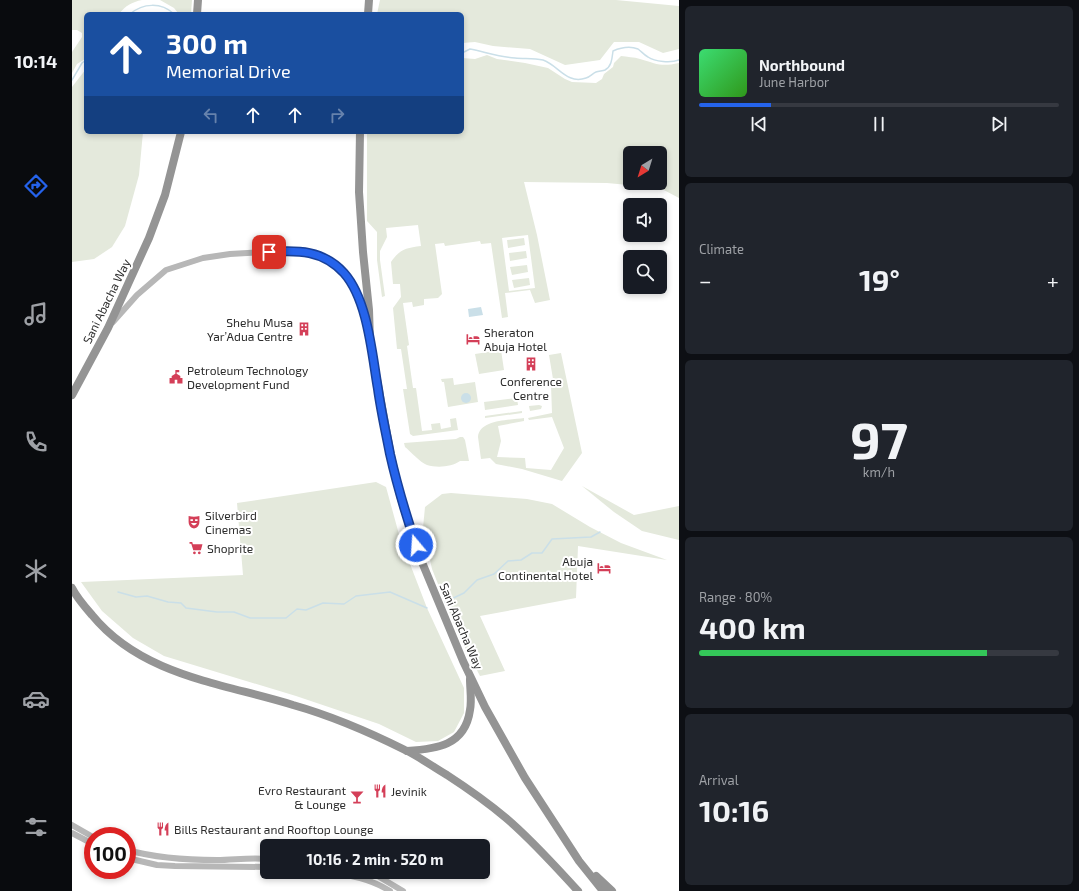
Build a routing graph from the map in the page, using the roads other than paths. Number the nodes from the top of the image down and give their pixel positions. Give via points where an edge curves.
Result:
1 (198, 0) edge
2 (369, 0) edge
3 (197, 12) edge
4 (368, 12) edge
5 (180, 134) edge
6 (360, 134) edge
7 (108, 328) junction
8 (370, 341) junction
9 (72, 395) edge
10 (72, 588) edge
11 (469, 674) junction
12 (407, 751) junction
13 (72, 825) edge
14 (84, 832) edge
15 (72, 833) edge
16 (84, 839) edge
17 (136, 852) edge
18 (260, 859) edge
19 (136, 860) edge
20 (579, 861) junction
21 (260, 867) edge
22 (557, 867) junction
23 (362, 879) edge
24 (383, 879) edge
25 (390, 891) edge
26 (403, 891) edge
27 (570, 891) edge
28 (578, 891) edge
29 (603, 891) edge
30 (612, 891) edge

1 - 3 highway
2 - 4 highway
5 - 7 highway, Sani Abacha Way via 165,195 149,238
6 - 8 highway, Sani Abacha Way via 359,192
7 - 8 main road via 137,294 166,270 203,258 295,250 324,257 351,282 364,314
7 - 9 highway, Sani Abacha Way
8 - 11 highway, Sani Abacha Way via 401,499 419,554
10 - 12 highway via 86,609 110,634 124,646 152,662 202,681 332,717
11 - 12 highway via 471,709 461,734 438,748
11 - 20 highway, Sani Abacha Way via 506,746
12 - 22 highway via 468,789 505,818
13 - 14 main road
15 - 16 main road
17 - 18 main road via 176,858
19 - 21 main road via 175,866
20 - 29 highway, Sani Abacha Way
20 - 30 highway
22 - 27 highway
22 - 28 highway
23 - 25 main road
24 - 26 main road

